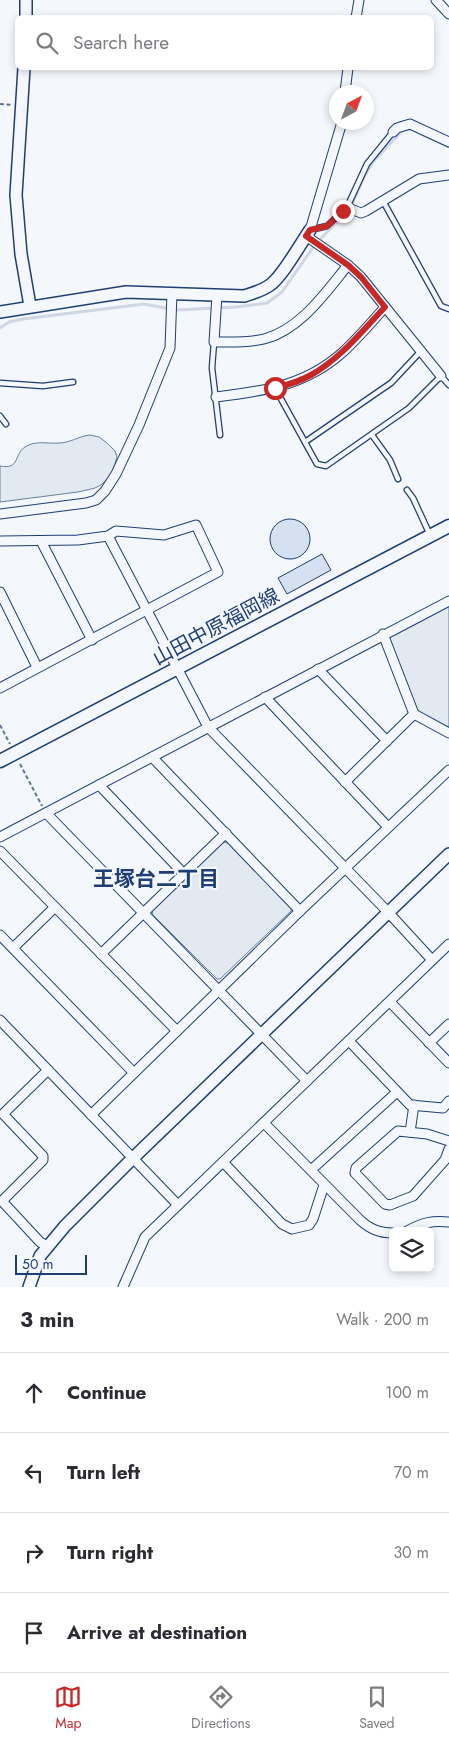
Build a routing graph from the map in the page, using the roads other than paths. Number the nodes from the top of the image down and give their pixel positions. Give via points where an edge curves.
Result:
1 (26, 0) edge
2 (359, 0) edge
3 (436, 0) edge
4 (449, 14) edge
5 (26, 15) edge
6 (356, 15) edge
7 (24, 70) edge
8 (348, 70) edge
9 (346, 85) edge
10 (340, 130) edge
11 (393, 132) joint
12 (449, 142) edge
13 (449, 175) edge
14 (382, 200) junction
15 (346, 207) junction
16 (308, 233) junction
17 (348, 265) junction
18 (172, 293) junction
19 (217, 295) junction
20 (30, 306) junction
21 (385, 307) junction
22 (449, 309) edge
23 (0, 312) edge
24 (214, 342) junction
25 (421, 351) junction
26 (441, 376) junction
27 (73, 382) dead end
28 (0, 383) edge
29 (449, 385) edge
30 (275, 388) junction
31 (216, 397) junction
32 (0, 416) edge
33 (6, 424) dead end
34 (220, 435) dead end
35 (372, 435) junction
36 (305, 442) junction
37 (398, 479) dead end
38 (407, 490) dead end
39 (0, 514) edge
40 (449, 526) edge
41 (108, 536) junction
42 (431, 536) junction
43 (0, 541) edge
44 (41, 541) junction
45 (0, 592) edge
46 (449, 601) edge
47 (146, 610) junction
48 (383, 634) junction
49 (92, 640) junction
50 (37, 667) junction
51 (176, 669) junction
52 (318, 669) junction
53 (0, 688) edge
54 (265, 697) junction
55 (414, 714) junction
56 (208, 727) junction
57 (449, 733) edge
58 (388, 741) junction
59 (152, 757) junction
60 (0, 761) edge
61 (449, 770) edge
62 (346, 782) junction
63 (99, 785) junction
64 (46, 813) junction
65 (388, 827) junction
66 (226, 833) junction
67 (0, 837) edge
68 (0, 851) edge
69 (449, 854) edge
70 (346, 869) junction
71 (184, 874) junction
72 (55, 907) junction
73 (300, 911) junction
74 (388, 912) junction
75 (143, 914) junction
76 (0, 935) edge
77 (449, 944) edge
78 (13, 948) junction
79 (101, 954) junction
80 (432, 960) junction
81 (217, 991) junction
82 (390, 1002) junction
83 (0, 1020) edge
84 (449, 1024) edge
85 (177, 1031) junction
86 (261, 1034) junction
87 (349, 1042) junction
88 (430, 1043) junction
89 (449, 1063) edge
90 (48, 1070) junction
91 (134, 1073) junction
92 (307, 1082) junction
93 (397, 1092) junction
94 (449, 1101) edge
95 (414, 1105) junction
96 (2, 1113) edge
97 (91, 1115) junction
98 (264, 1123) junction
99 (410, 1132) junction
100 (449, 1141) edge
101 (449, 1149) edge
102 (132, 1159) junction
103 (223, 1162) junction
104 (310, 1170) junction
105 (324, 1185) junction
106 (1, 1200) edge
107 (178, 1205) junction
108 (449, 1222) edge
109 (415, 1227) edge
110 (389, 1233) edge
111 (47, 1246) junction
112 (29, 1287) edge
113 (123, 1287) edge

1 - 5 street
2 - 6 street
3 - 4 street
7 - 20 street via 16,195
8 - 9 street
10 - 16 street
11 - 12 street via 410,124
11 - 15 lane via 367,164
13 - 14 street via 419,179
14 - 15 street via 361,213
14 - 22 lane via 441,306
15 - 16 lane via 327,226
16 - 17 street
16 - 19 street via 272,284 244,296
17 - 21 street
17 - 24 street via 313,306 282,331 265,338
18 - 19 street
18 - 20 street via 126,292
18 - 39 street via 170,348 139,425 105,491 96,500 86,503
19 - 24 street
20 - 23 street
21 - 25 street
21 - 30 street via 329,363 311,375
24 - 31 lane via 212,368
25 - 26 street
25 - 36 lane via 391,382
26 - 29 lane
26 - 35 lane via 409,408
27 - 28 lane via 43,386
30 - 31 street
30 - 36 lane
31 - 34 lane
32 - 33 lane
35 - 36 lane via 326,466 317,464
35 - 37 lane via 390,460
38 - 42 lane
40 - 42 main road, 山田中原福岡線
41 - 44 street
41 - 47 street
41 - 47 street via 116,531 164,535 196,525 218,572
42 - 51 main road, 山田中原福岡線
43 - 44 street
44 - 49 street
45 - 50 street
46 - 48 street
47 - 49 street
47 - 51 street
48 - 52 street
48 - 55 street
49 - 50 street
50 - 53 street
51 - 56 street
51 - 60 main road, 山田中原福岡線
52 - 54 street
52 - 58 street
54 - 56 street
54 - 62 street
55 - 57 street
55 - 58 street
56 - 59 street
56 - 70 street
58 - 62 street
59 - 63 street
59 - 66 street
61 - 65 street
62 - 65 street
63 - 64 street
63 - 71 street
64 - 67 street
64 - 75 street
65 - 70 street
66 - 71 street
66 - 73 street
68 - 72 street
69 - 74 street
70 - 73 street
70 - 74 street
71 - 75 street
72 - 78 street
72 - 79 street
73 - 81 street
74 - 80 street
74 - 86 street
75 - 79 street
75 - 81 street
76 - 78 street
77 - 80 street
78 - 91 street
79 - 85 street
80 - 82 street
81 - 85 street
81 - 86 street
82 - 87 street
82 - 88 street
83 - 90 street
84 - 88 street
85 - 91 street
86 - 92 street
86 - 102 street
87 - 92 street
87 - 93 street
88 - 89 street
90 - 96 street
90 - 97 street
91 - 97 street
92 - 98 street
93 - 95 street
93 - 104 street
94 - 95 street via 443,1108
95 - 99 street
96 - 106 street via 43,1156 43,1160
97 - 102 street
98 - 103 street
98 - 104 street
99 - 100 street
99 - 101 street via 398,1131 356,1168 355,1173 385,1204 413,1196 445,1160
102 - 107 street
102 - 111 street
103 - 105 street via 282,1224 292,1229 309,1225
103 - 107 street
104 - 105 street
105 - 110 street via 368,1227
106 - 111 street
107 - 113 street via 145,1237
108 - 109 street via 434,1220
111 - 112 street

